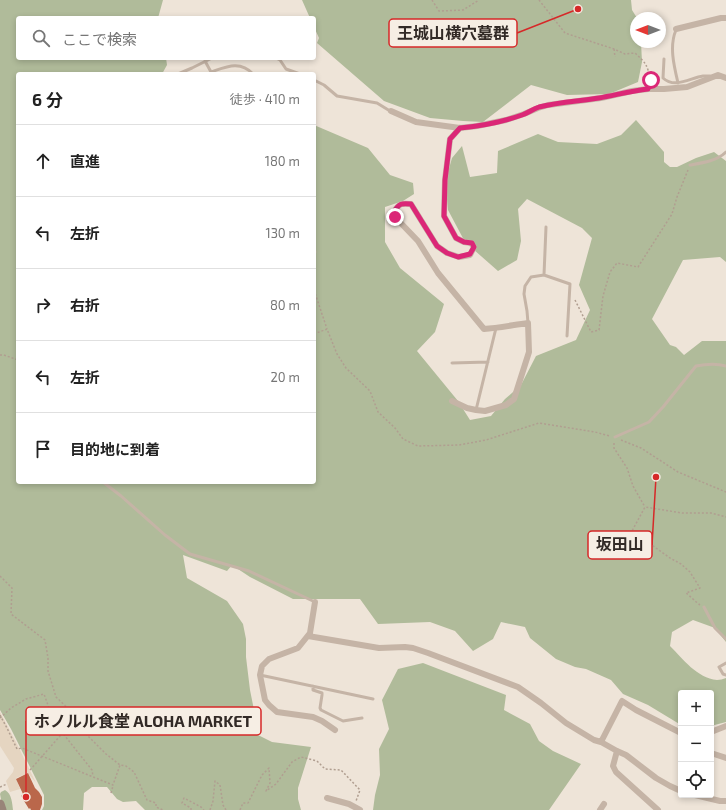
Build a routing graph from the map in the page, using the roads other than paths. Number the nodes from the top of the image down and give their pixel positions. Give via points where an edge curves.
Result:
1 (726, 18) edge
2 (676, 29) joint
3 (664, 59) dead end
4 (280, 60) edge
5 (206, 61) joint
6 (182, 72) edge
7 (210, 72) edge
8 (210, 72) edge
9 (252, 72) edge
10 (294, 72) edge
11 (712, 76) junction
12 (726, 78) edge
13 (316, 81) edge
14 (678, 83) junction
15 (391, 111) joint
16 (460, 128) junction
17 (726, 152) edge
18 (690, 165) road end
19 (546, 227) dead end
20 (544, 275) junction
21 (528, 323) junction
22 (496, 328) junction
23 (567, 336) dead end
24 (488, 362) junction
25 (452, 363) dead end
26 (726, 366) edge
27 (452, 401) dead end
28 (476, 410) junction
29 (615, 437) road end
30 (106, 484) edge
31 (315, 602) joint
32 (704, 607) road end
33 (308, 636) junction
34 (726, 639) edge
35 (726, 663) edge
36 (260, 675) junction
37 (726, 675) edge
38 (313, 686) junction
39 (373, 699) dead end
40 (362, 718) dead end
41 (726, 726) edge
42 (335, 730) dead end
43 (714, 731) edge
44 (678, 732) edge
45 (601, 742) junction
46 (617, 751) junction
47 (714, 754) edge
48 (726, 758) edge
49 (678, 790) edge
50 (327, 798) dead end
51 (708, 798) edge
52 (726, 802) edge
53 (0, 804) edge
54 (604, 804) dead end
55 (360, 808) edge
56 (2, 810) edge
57 (600, 810) edge
58 (658, 810) edge

1 - 2 street
2 - 14 lane via 673,37 673,59
3 - 14 lane via 663,78
4 - 10 lane via 286,69
5 - 6 lane
5 - 7 lane
8 - 9 lane via 232,66 241,66
11 - 12 street
11 - 14 lane
11 - 16 street via 687,87 632,91 548,105 506,120
13 - 15 lane via 336,96 377,103
15 - 16 street via 416,122
16 - 22 street via 450,139 444,216 456,238 472,243 472,252 458,257 442,250 411,204 397,206 394,212 395,217 418,242 438,273 484,329
17 - 18 lane via 707,162
19 - 20 lane
20 - 21 lane via 531,277 525,286
20 - 23 lane via 570,284
21 - 22 street
21 - 28 street via 529,352 514,399 506,405 485,411
22 - 24 lane
24 - 25 lane
24 - 28 lane
26 - 29 lane via 696,366 649,422
27 - 28 street
30 - 31 lane via 190,554 249,571
31 - 33 street
32 - 34 lane via 715,628
33 - 36 street via 298,648 268,659 262,666
33 - 45 street via 379,648 413,648 518,687 566,723
35 - 37 lane via 719,667
36 - 38 lane
36 - 42 street via 265,700 277,712 313,717
38 - 39 lane
38 - 40 lane via 314,690 322,693 321,710 343,721
41 - 43 street
44 - 45 street via 622,701
45 - 46 street
46 - 49 street
46 - 58 street via 613,766 616,772
47 - 48 street
50 - 55 street
51 - 52 street
53 - 56 street
54 - 57 street

